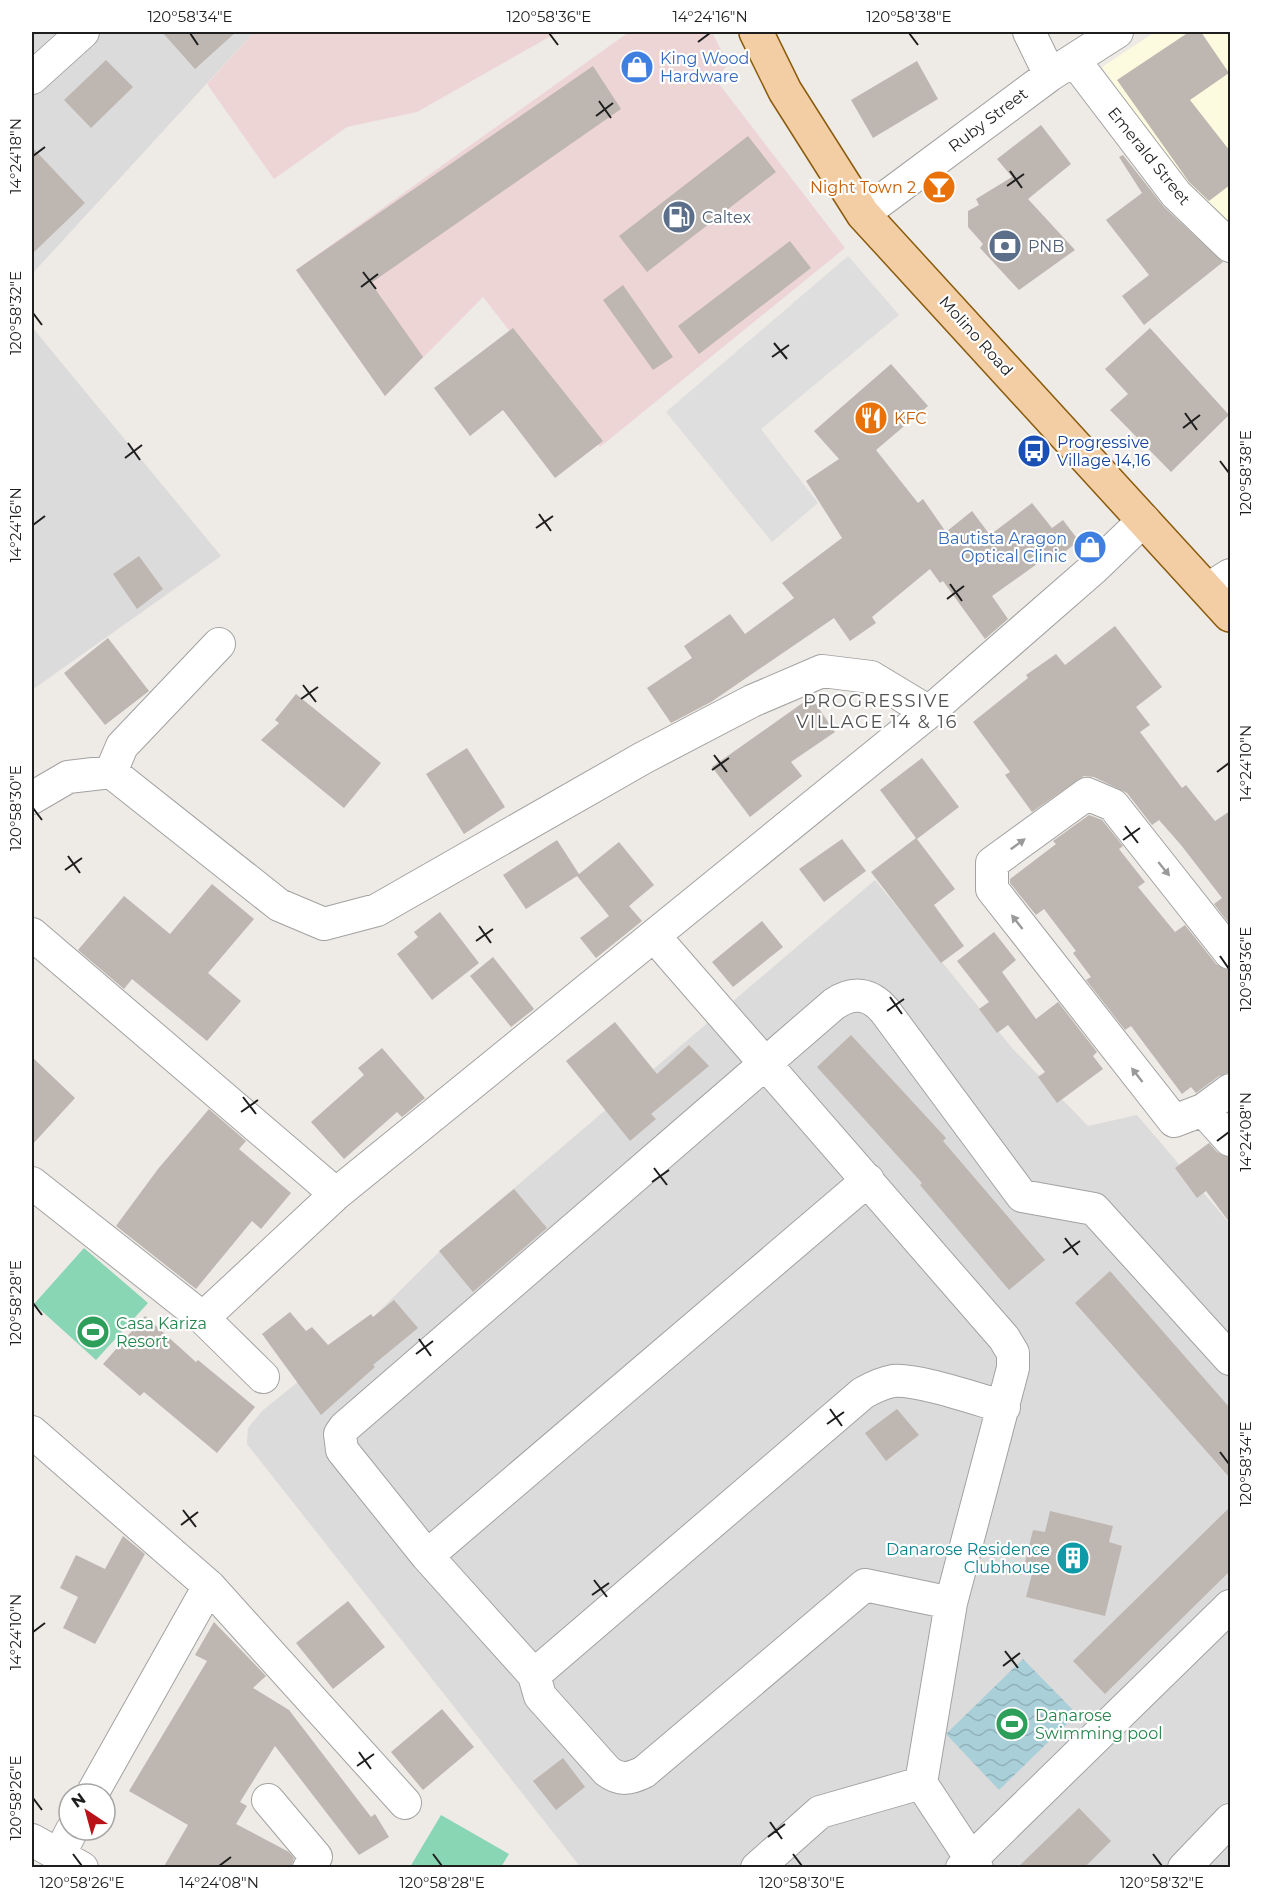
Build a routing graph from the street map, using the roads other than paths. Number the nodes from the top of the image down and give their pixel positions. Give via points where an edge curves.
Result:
1 (83, 32) edge
2 (756, 32) edge
3 (1029, 32) edge
4 (1116, 32) edge
5 (1062, 68) junction
6 (32, 78) edge
7 (863, 214) junction
8 (1230, 246) edge
9 (1144, 520) junction
10 (1219, 582) edge
11 (1230, 615) edge
12 (219, 644) dead end
13 (929, 712) junction
14 (111, 772) junction
15 (32, 798) edge
16 (32, 934) edge
17 (655, 937) junction
18 (1230, 953) edge
19 (767, 1063) junction
20 (1230, 1090) edge
21 (1203, 1110) junction
22 (1230, 1140) edge
23 (868, 1180) junction
24 (32, 1183) edge
25 (336, 1194) junction
26 (203, 1318) junction
27 (1230, 1359) edge
28 (263, 1377) dead end
29 (1004, 1407) junction
30 (32, 1432) edge
31 (427, 1556) junction
32 (209, 1586) junction
33 (951, 1603) junction
34 (1230, 1606) edge
35 (534, 1675) junction
36 (99, 1782) edge
37 (921, 1783) junction
38 (268, 1800) dead end
39 (405, 1803) dead end
40 (1230, 1820) edge
41 (32, 1840) edge
42 (71, 1851) edge
43 (969, 1865) edge
44 (309, 1868) edge
45 (757, 1868) edge
46 (1184, 1868) edge

1 - 6 street
2 - 7 main road, Molino Road via 785,91
3 - 5 street, Emerald Street
4 - 5 street, Ruby Street
5 - 7 street, Ruby Street
5 - 8 street, Emerald Street via 1176,194
7 - 9 main road, Molino Road
9 - 10 main road, Molino Road
9 - 13 street
10 - 11 main road, Molino Road
12 - 14 street via 129,737
13 - 14 street via 871,677 822,671 752,701 643,758 377,910 324,924 279,905
13 - 17 street
14 - 15 street via 68,777
16 - 25 street
17 - 19 street
17 - 25 street
21 -> 18 street via 1174,1121 992,889 992,863 1087,794 1113,805
19 - 23 street
19 - 27 street via 843,998 866,996 876,1000 1022,1196 1094,1209
19 - 31 street via 340,1434 346,1458
20 - 21 street
21 - 22 street
23 - 29 street via 1010,1346 1013,1368
23 - 31 street
24 - 26 street
25 - 26 street
26 - 28 street
29 - 33 street
29 - 35 street via 894,1381 862,1394
30 - 32 street
31 - 35 street
32 - 36 street
32 - 39 street
33 - 35 street via 865,1585 633,1778 608,1772 540,1696
33 - 37 street
34 - 43 street
37 - 43 street
37 - 45 street via 820,1812
38 - 44 street via 316,1857
40 - 46 street
41 - 42 street

